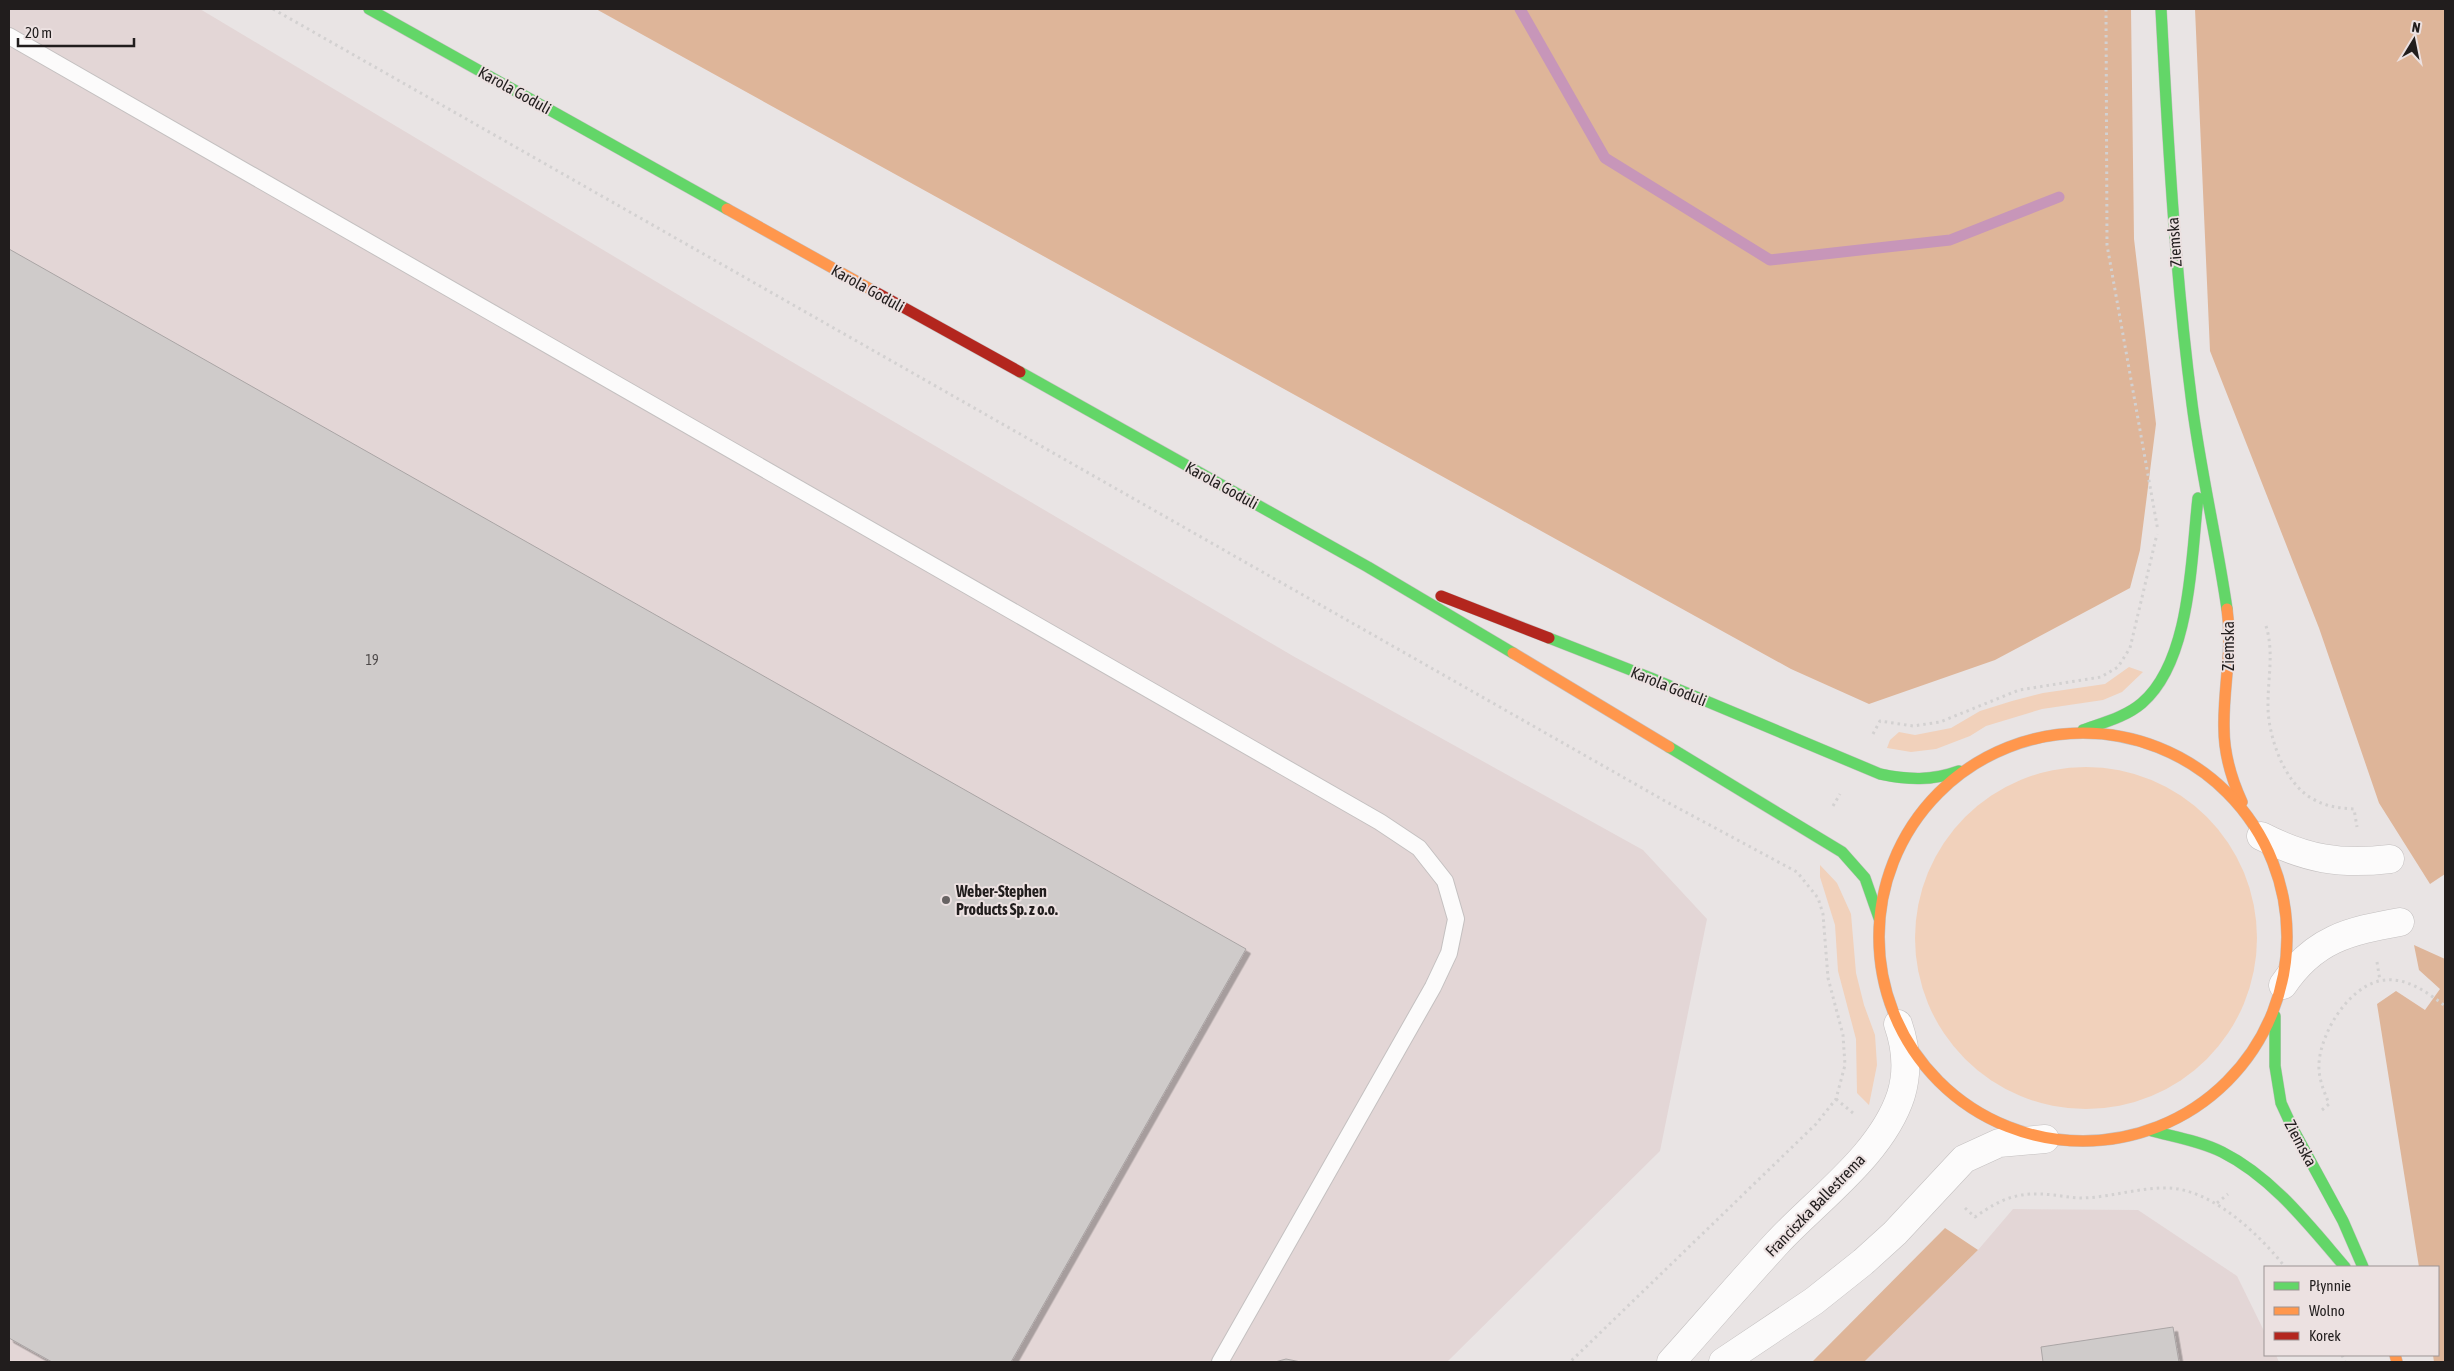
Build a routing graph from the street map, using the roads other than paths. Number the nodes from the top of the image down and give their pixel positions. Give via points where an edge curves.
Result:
1 (369, 9) edge
2 (2161, 9) edge
3 (9, 36) edge
4 (2201, 474) junction
5 (1368, 567) junction
6 (2077, 732) junction
7 (1971, 766) junction
8 (2255, 826) junction
9 (2390, 859) dead end
10 (1879, 918) junction
11 (2400, 922) dead end
12 (2279, 997) junction
13 (1898, 1024) junction
14 (2152, 1131) junction
15 (2045, 1139) junction
16 (2344, 1266) edge
17 (2363, 1266) edge
18 (1220, 1362) edge
19 (1671, 1362) edge
20 (1723, 1362) edge

1 - 5 street, Karola Goduli
2 - 4 street, Ziemska via 2174,247
3 - 18 lane via 1363,812 1418,848 1445,881 1456,919 1449,953 1434,987
4 - 6 street, Ziemska via 2177,647 2161,682 2143,702 2119,716
4 - 8 street, Ziemska via 2230,625 2224,744 2230,772
5 - 7 street, Karola Goduli via 1651,678 1880,774 1923,780 1946,776
5 - 10 street, Karola Goduli via 1832,844 1850,857 1863,873
6 - 7 street via 2040,737 2004,748
6 - 8 street via 2126,737 2173,753 2215,780
7 - 10 street via 1936,795 1908,831 1888,873
8 - 9 street via 2300,854 2320,859 2362,863
8 - 12 street, Ziemska via 2277,871 2286,908 2288,946
10 - 13 street via 1879,954 1885,991
11 - 12 street via 2336,937 2306,957
12 - 14 street via 2255,1049 2227,1084 2192,1111
12 - 17 street, Ziemska via 2275,1069 2286,1117 2343,1221
13 - 15 street via 1923,1066 1958,1099 1999,1124
13 - 19 street, Franciszka Ballestrema via 1905,1055 1905,1077 1901,1096 1888,1123 1860,1160 1778,1242
14 - 15 street via 2116,1140
14 - 16 street via 2221,1152 2253,1172 2312,1229
15 - 20 street via 1999,1143 1964,1159 1895,1233 1863,1262

